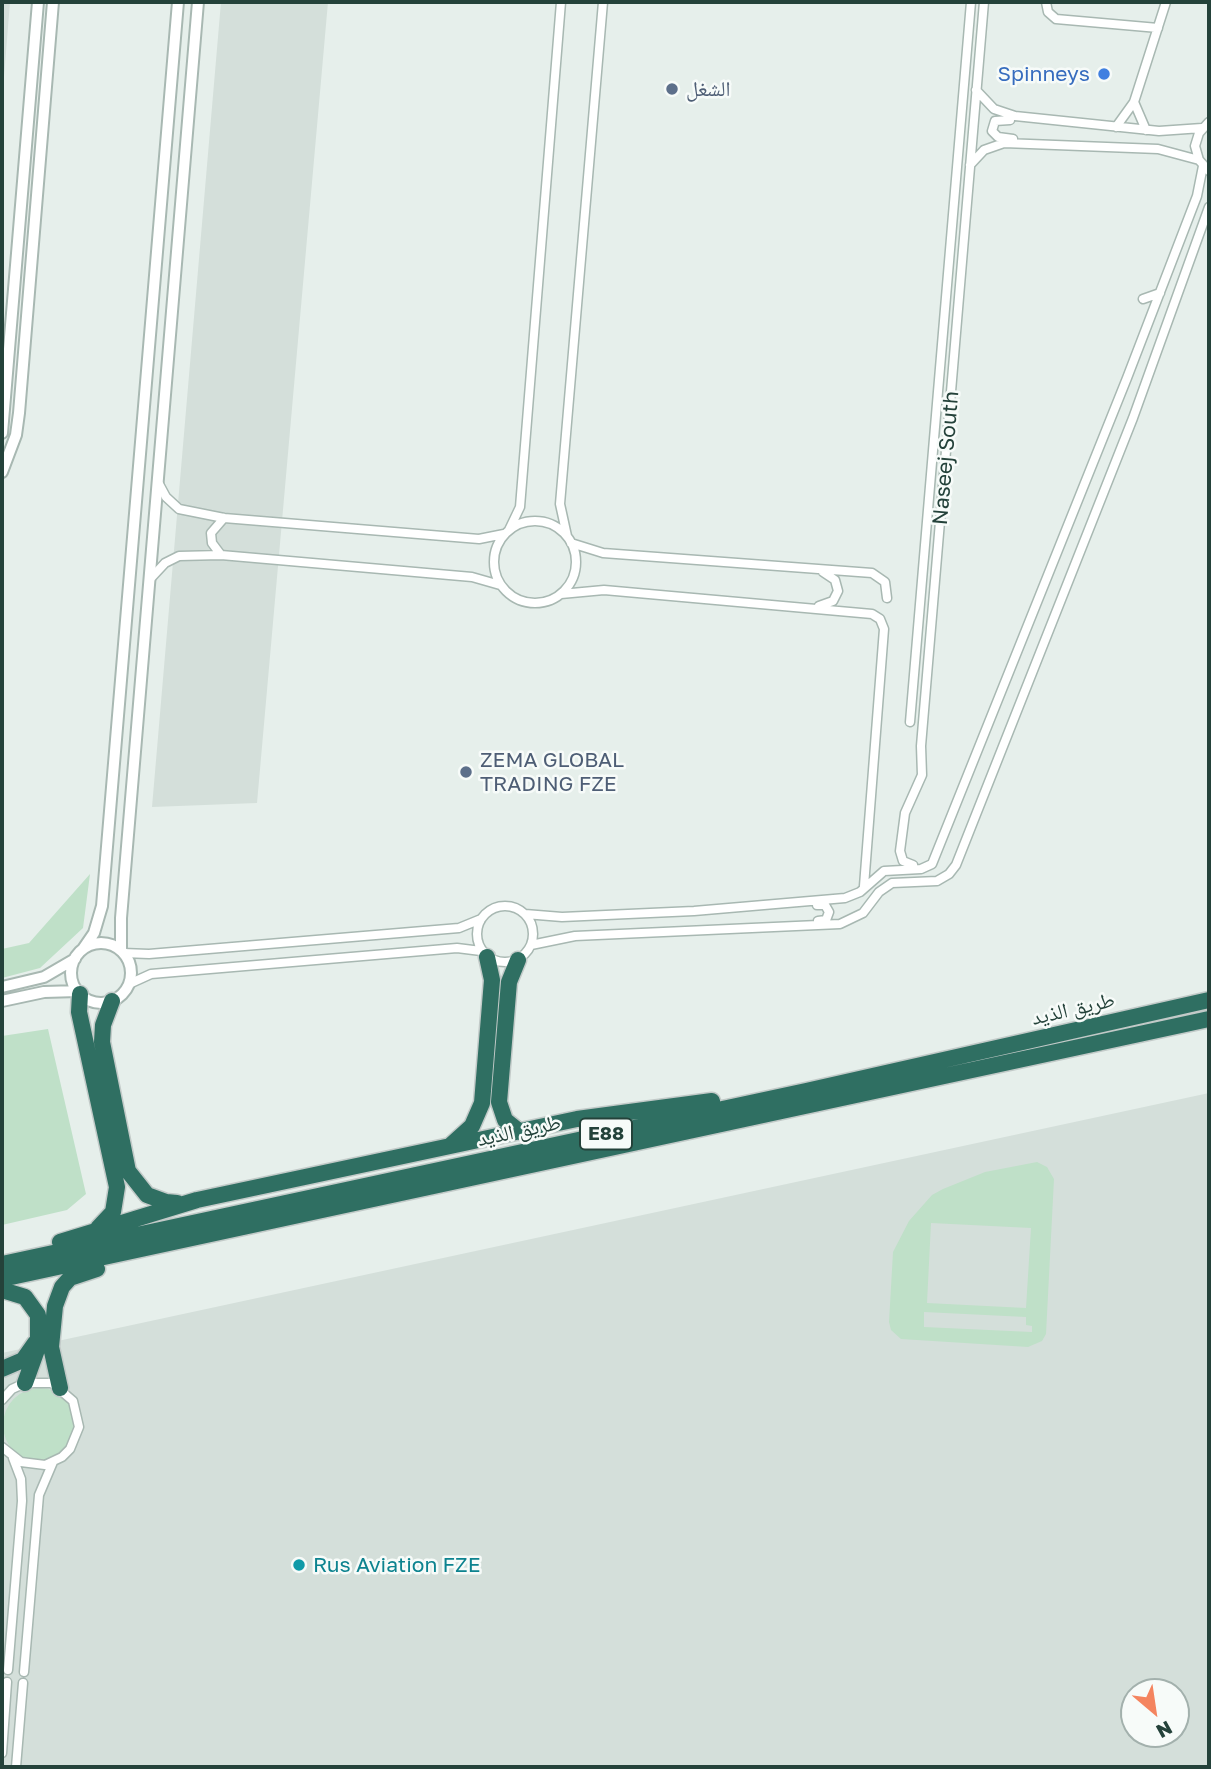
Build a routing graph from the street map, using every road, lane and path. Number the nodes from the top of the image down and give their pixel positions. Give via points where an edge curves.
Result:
1 (38, 2) edge
2 (53, 2) edge
3 (178, 2) edge
4 (198, 2) edge
5 (561, 2) edge
6 (603, 2) edge
7 (971, 2) edge
8 (984, 2) edge
9 (1046, 2) edge
10 (1166, 2) edge
11 (1158, 29) junction
12 (32, 78) junction
13 (46, 85) junction
14 (976, 90) junction
15 (1134, 102) junction
16 (1027, 118) junction
17 (1206, 125) edge
18 (1116, 127) junction
19 (1146, 130) junction
20 (1034, 144) junction
21 (1204, 166) edge
22 (969, 168) junction
23 (1209, 206) edge
24 (1160, 293) junction
25 (1143, 299) dead end
26 (2, 433) edge
27 (2, 472) edge
28 (158, 481) junction
29 (223, 518) junction
30 (506, 532) junction
31 (569, 540) junction
32 (221, 555) junction
33 (804, 568) junction
34 (150, 581) junction
35 (500, 585) junction
36 (561, 594) junction
37 (887, 598) dead end
38 (798, 608) junction
39 (910, 722) dead end
40 (957, 834) junction
41 (942, 845) junction
42 (863, 889) junction
43 (795, 902) junction
44 (525, 914) junction
45 (481, 919) junction
46 (795, 926) junction
47 (531, 945) junction
48 (83, 949) junction
49 (122, 951) junction
50 (484, 954) junction
51 (75, 959) junction
52 (518, 960) junction
53 (129, 985) junction
54 (2, 987) edge
55 (79, 992) junction
56 (1209, 1000) edge
57 (2, 1001) edge
58 (111, 1001) junction
59 (1209, 1019) edge
60 (806, 1091) junction
61 (520, 1132) junction
62 (448, 1147) junction
63 (197, 1200) junction
64 (93, 1231) junction
65 (184, 1240) junction
66 (7, 1263) edge
67 (2, 1279) edge
68 (2, 1290) edge
69 (40, 1335) junction
70 (2, 1369) edge
71 (18, 1386) junction
72 (60, 1388) junction
73 (2, 1391) edge
74 (2, 1400) edge
75 (2, 1447) edge
76 (13, 1458) junction
77 (53, 1462) junction
78 (8, 1670) dead end
79 (24, 1672) dead end
80 (7, 1682) dead end
81 (23, 1683) dead end
82 (2, 1753) edge
83 (16, 1767) edge

1 - 12 street
2 - 13 street
3 - 48 street via 102,906 94,933
4 - 28 street
5 - 30 street via 520,507
6 - 31 street via 561,504
7 - 39 street
8 - 14 street, Naseej South
9 - 11 street via 1056,19
10 - 11 street
11 - 15 street
12 - 13 street via 39,92
12 - 26 street
13 - 27 street via 17,424
14 - 16 street via 999,112
14 - 22 street, Naseej South
15 - 18 street
15 - 19 street
16 - 18 street
16 - 20 street via 998,120 992,131 998,137
17 - 19 street via 1176,132
17 - 21 street via 1196,142
18 - 19 street
20 - 21 street via 1157,149
20 - 22 street via 993,145
21 - 24 street via 1197,197
22 - 41 street, Naseej South via 922,775 905,813 901,856 907,864 922,865
23 - 40 street via 1137,407
24 - 25 street
24 - 40 street
28 - 29 street via 179,509
28 - 34 street
29 - 30 street via 479,539
29 - 32 street via 211,538
30 - 31 street via 534,521 552,525
30 - 35 street via 494,555
31 - 33 street via 603,553
31 - 36 street via 576,559 574,574
32 - 34 street via 172,559
32 - 35 street via 472,577
33 - 37 street via 875,574 885,582
33 - 38 street via 830,574 838,591 826,606
34 - 49 street
35 - 36 street via 515,598 531,603
36 - 38 street via 595,589
38 - 42 street via 872,614 884,626
40 - 41 street
40 - 46 street via 956,865 945,878 887,885 863,913 845,923
41 - 42 street via 929,867 889,869
42 - 43 street via 845,898
43 - 44 street via 562,917
43 - 46 street via 823,905 829,912 826,920
44 - 45 street via 500,906
44 - 47 street via 533,928
45 - 49 street via 459,928 149,954
45 - 50 street via 476,931
46 - 47 street via 575,936
47 - 52 street
48 - 49 street via 105,943
48 - 51 street
49 - 53 street via 131,968
50 - 52 street via 499,962
50 - 53 street via 457,948 151,974
50 - 62 highway via 492,979 482,1103 472,1126
51 - 54 street via 44,977
51 - 55 street via 72,972
52 - 61 highway via 509,982 499,1102 505,1120
53 - 58 street
55 - 57 street via 44,992
55 - 58 street via 97,1002
55 - 64 highway via 79,1012 118,1195 109,1219
56 - 60 highway, طريق الذيد / E88
58 - 63 highway via 102,1042 128,1171 139,1188 156,1200
59 - 65 highway, طريق الذيد / E88
60 - 61 highway via 785,1086
60 - 66 highway, طريق الذيد / E88
61 - 62 highway
62 - 63 highway
63 - 64 highway
64 - 66 highway via 33,1249
65 - 67 highway, طريق الذيد / E88
65 - 72 highway via 157,1255 81,1272 66,1282 55,1306 51,1334
68 - 69 highway via 19,1293 31,1302
69 - 70 highway via 23,1360
69 - 71 highway via 36,1358
71 - 72 street via 43,1381
71 - 73 street
71 - 74 street
72 - 77 street via 73,1401 79,1427 70,1449
75 - 76 street
76 - 77 street via 29,1465
76 - 78 street via 21,1479 22,1501
77 - 79 street via 39,1495
80 - 82 street
81 - 83 street

